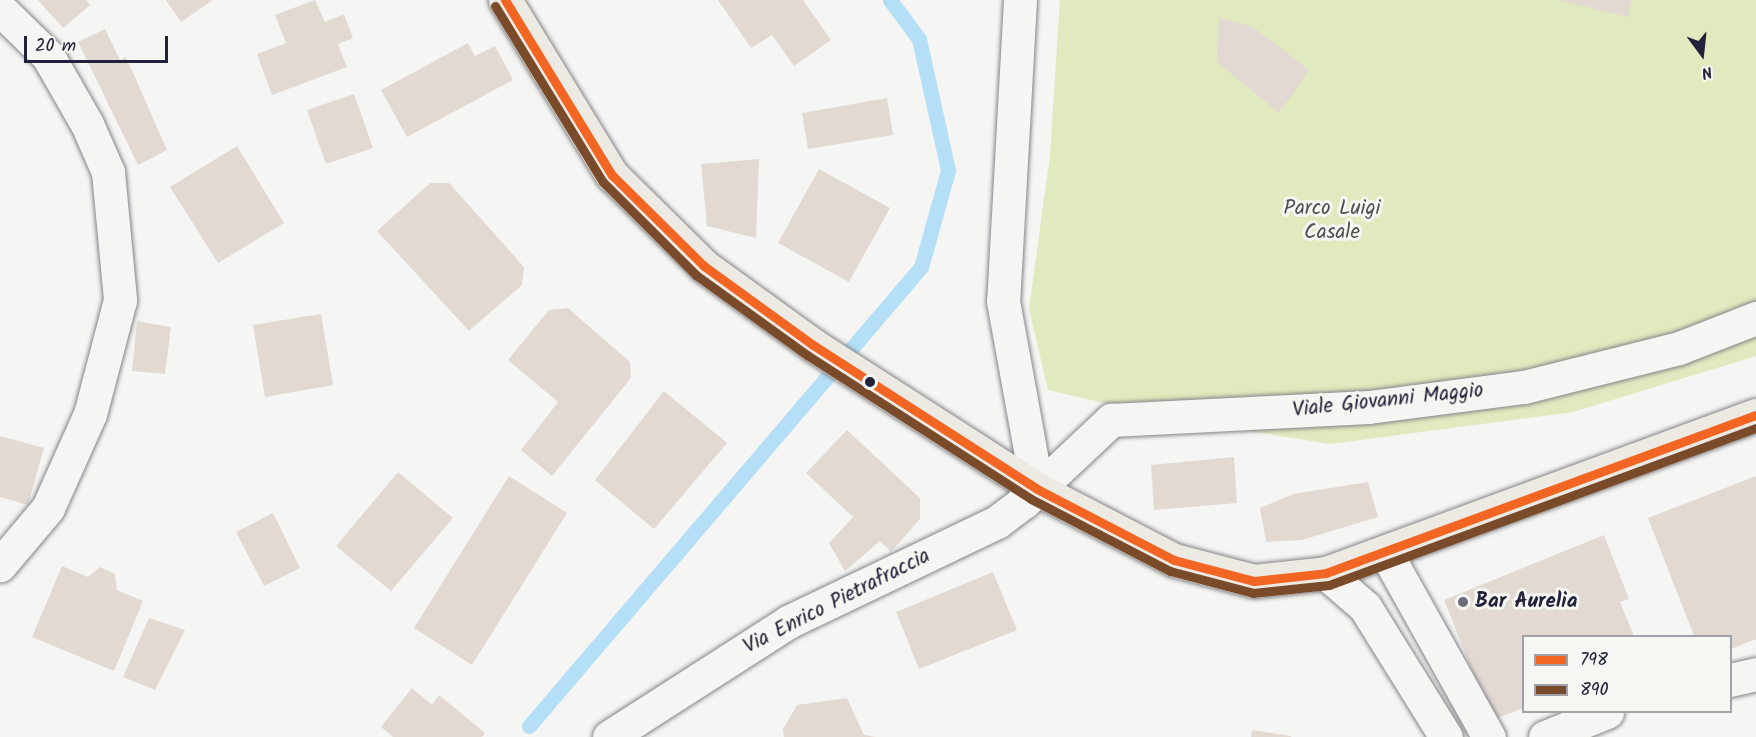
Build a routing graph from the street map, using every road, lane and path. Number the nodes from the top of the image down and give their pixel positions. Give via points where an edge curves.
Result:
1 (505, 0) edge
2 (1020, 0) edge
3 (0, 9) edge
4 (1756, 318) edge
5 (1756, 415) edge
6 (1037, 489) junction
7 (1386, 553) junction
8 (0, 565) edge
9 (1326, 573) junction
10 (1756, 674) edge
11 (1732, 680) edge
12 (1602, 713) edge
13 (609, 737) edge
14 (1446, 737) edge
15 (1489, 737) edge
16 (1545, 737) edge

1 - 6 main road via 612,175 704,267 813,345
2 - 6 street via 1003,301
3 - 8 street via 48,56 87,124 108,172 120,300 90,414 53,497
4 - 6 street, Viale Giovanni Maggio via 1679,348 1524,387 1369,407 1111,420
5 - 7 main road
6 - 9 main road via 1174,560 1218,574 1254,581
6 - 13 street, Via Enrico Pietrafraccia via 997,522 788,622
7 - 9 main road
7 - 15 street
9 - 14 street via 1365,607
10 - 11 street
12 - 16 street

